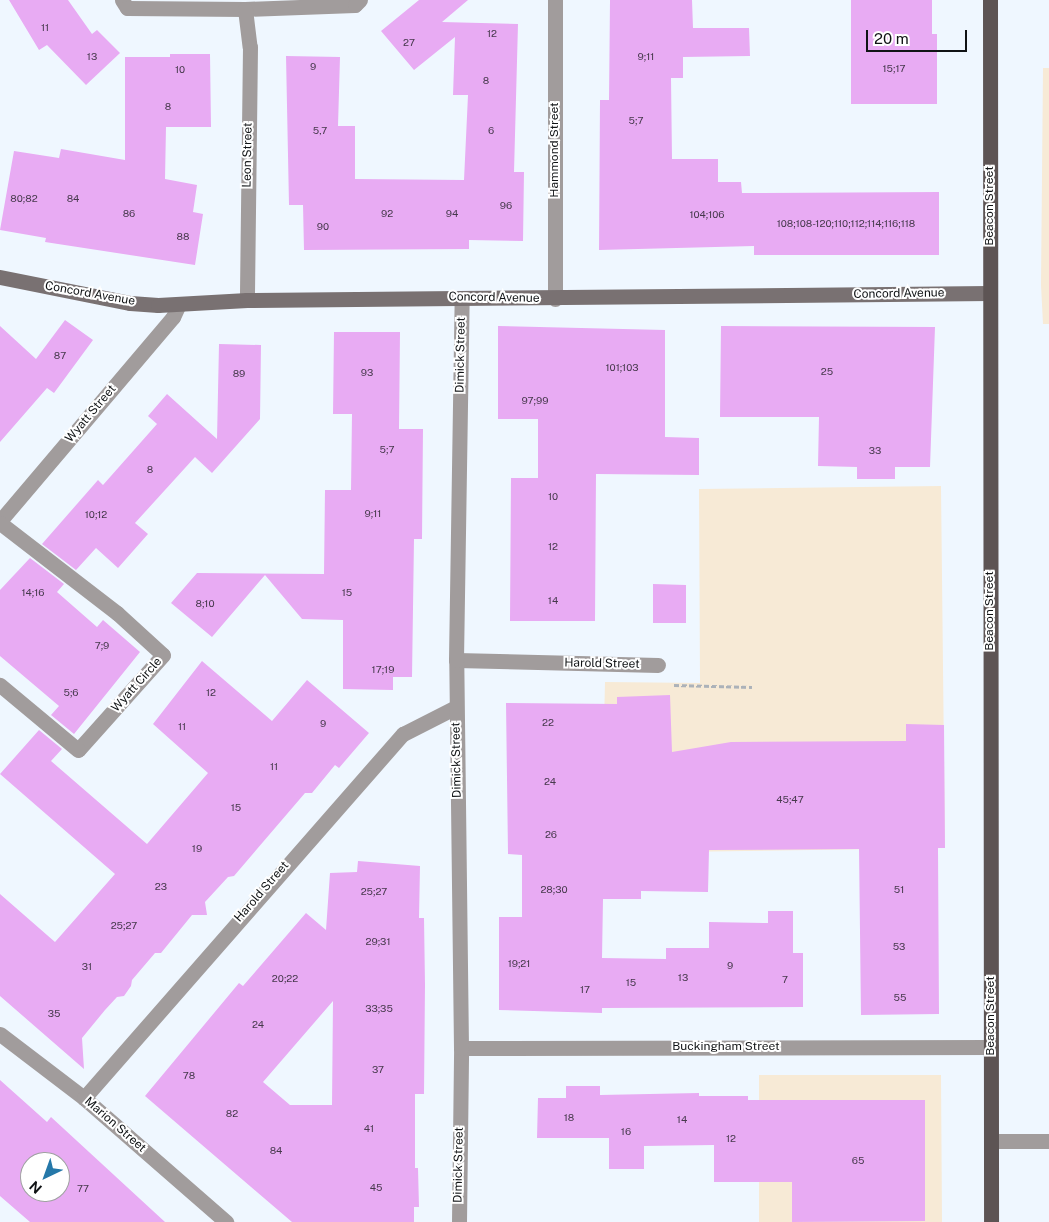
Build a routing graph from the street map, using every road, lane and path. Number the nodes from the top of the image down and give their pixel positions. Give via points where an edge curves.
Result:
1 (122, 0) edge
2 (360, 0) edge
3 (554, 0) edge
4 (990, 0) edge
5 (246, 9) junction
6 (0, 277) edge
7 (990, 292) junction
8 (462, 298) junction
9 (555, 299) junction
10 (247, 300) junction
11 (179, 304) junction
12 (0, 522) edge
13 (456, 660) junction
14 (658, 665) joint
15 (0, 685) edge
16 (752, 687) dead end
17 (456, 707) junction
18 (0, 1034) edge
19 (991, 1047) junction
20 (460, 1048) junction
21 (84, 1098) junction
22 (991, 1141) junction
23 (1049, 1141) edge
24 (226, 1222) edge
25 (459, 1222) edge
26 (991, 1222) edge

1 - 5 street via 127,8
2 - 5 street via 355,5
3 - 9 street, Hammond Street
4 - 7 main road, Beacon Street
5 - 10 street, Leon Street via 250,47
6 - 11 main road, Concord Avenue via 130,303
7 - 9 main road, Concord Avenue
7 - 19 main road, Beacon Street
8 - 9 main road, Concord Avenue
8 - 10 main road, Concord Avenue
8 - 13 street, Dimick Street
10 - 11 main road, Concord Avenue
11 - 12 street, Wyatt Street via 161,332
12 - 15 street, Wyatt Circle via 117,613 163,655 78,750
13 - 14 street, Harold Street
13 - 17 street, Dimick Street
14 - 16 path via 659,685
17 - 20 street, Dimick Street
17 - 21 street, Harold Street via 403,734
18 - 21 street, Marion Street
19 - 20 street, Buckingham Street
19 - 22 main road, Beacon Street
20 - 25 street, Dimick Street
21 - 24 street, Marion Street
22 - 23 street
22 - 26 main road, Beacon Street

